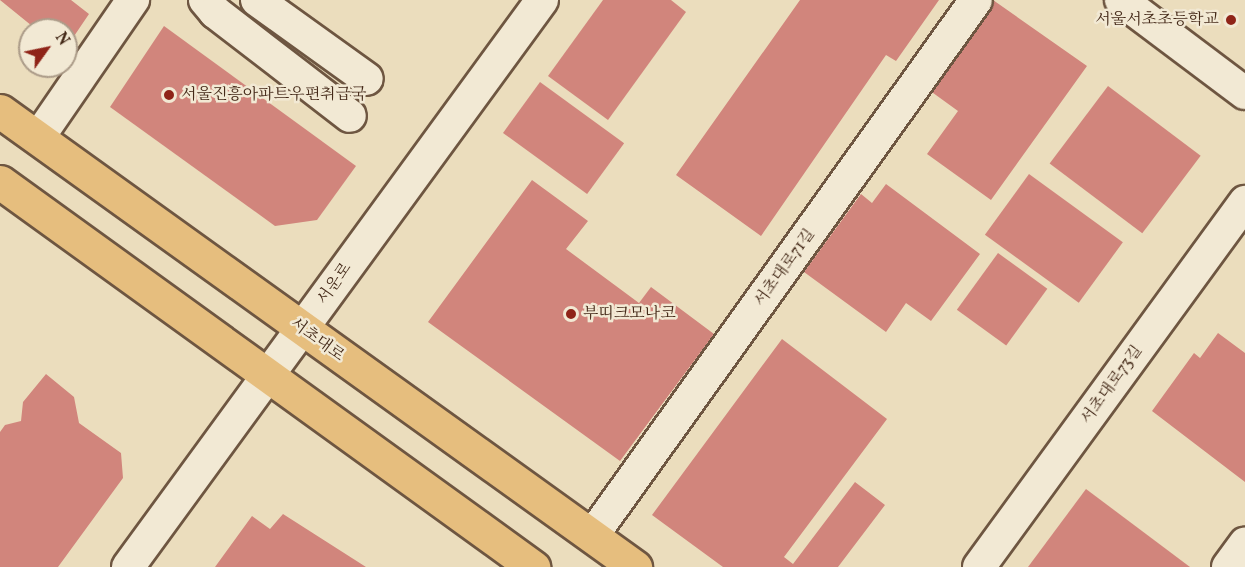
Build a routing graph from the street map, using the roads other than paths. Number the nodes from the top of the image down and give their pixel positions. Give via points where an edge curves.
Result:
1 (133, 0) edge
2 (205, 0) edge
3 (257, 0) edge
4 (542, 0) edge
5 (976, 0) edge
6 (1121, 0) edge
7 (367, 79) dead end
8 (1245, 93) edge
9 (0, 111) edge
10 (350, 116) dead end
11 (38, 138) junction
12 (0, 182) edge
13 (1245, 202) edge
14 (303, 330) junction
15 (268, 375) junction
16 (592, 536) junction
17 (1245, 544) edge
18 (128, 567) edge
19 (533, 567) edge
20 (635, 567) edge
21 (979, 567) edge
22 (1228, 567) edge

1 - 11 street
2 - 10 street via 215,12
3 - 7 street
4 - 14 street, 서운로
5 - 16 street, 서초대로71길
6 - 8 street
9 - 11 main road, 서초대로
11 - 14 main road, 서초대로
12 - 15 main road
13 - 21 street, 서초대로73길
14 - 15 street, 서운로
14 - 16 main road, 서초대로
15 - 18 street, 서운로
15 - 19 main road
16 - 20 main road, 서초대로
17 - 22 street

